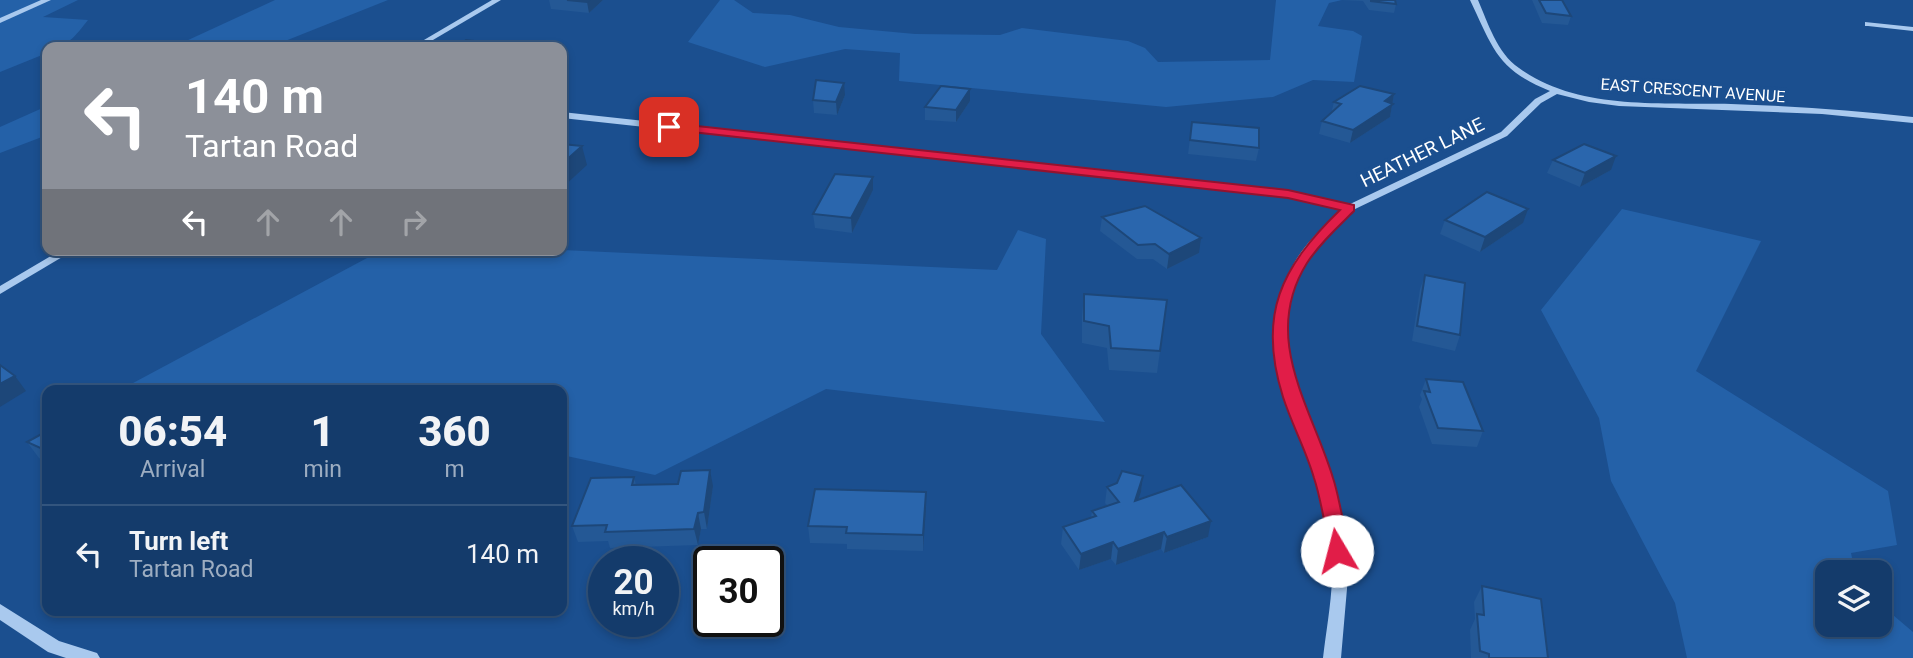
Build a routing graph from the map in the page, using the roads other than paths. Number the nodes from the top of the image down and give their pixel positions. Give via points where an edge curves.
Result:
1 (47, 0) edge
2 (497, 0) edge
3 (1474, 0) edge
4 (0, 20) edge
5 (1868, 24) dead end
6 (1913, 29) edge
7 (425, 42) edge
8 (1558, 90) junction
9 (567, 116) edge
10 (1913, 120) edge
11 (1349, 208) junction
12 (59, 256) edge
13 (0, 291) edge
14 (0, 611) edge
15 (90, 658) edge
16 (1332, 658) edge

1 - 4 street
2 - 7 street
3 - 8 street, EAST CRESCENT AVENUE via 1510,65
5 - 6 street
8 - 10 street, EAST CRESCENT AVENUE via 1623,102
8 - 11 street, HEATHER LANE via 1538,101 1504,134
9 - 11 street via 1288,194
11 - 16 street, HEATHER LANE via 1299,264 1281,322 1282,357 1291,397 1324,477 1335,525 1340,577
12 - 13 street
14 - 15 street via 54,647

